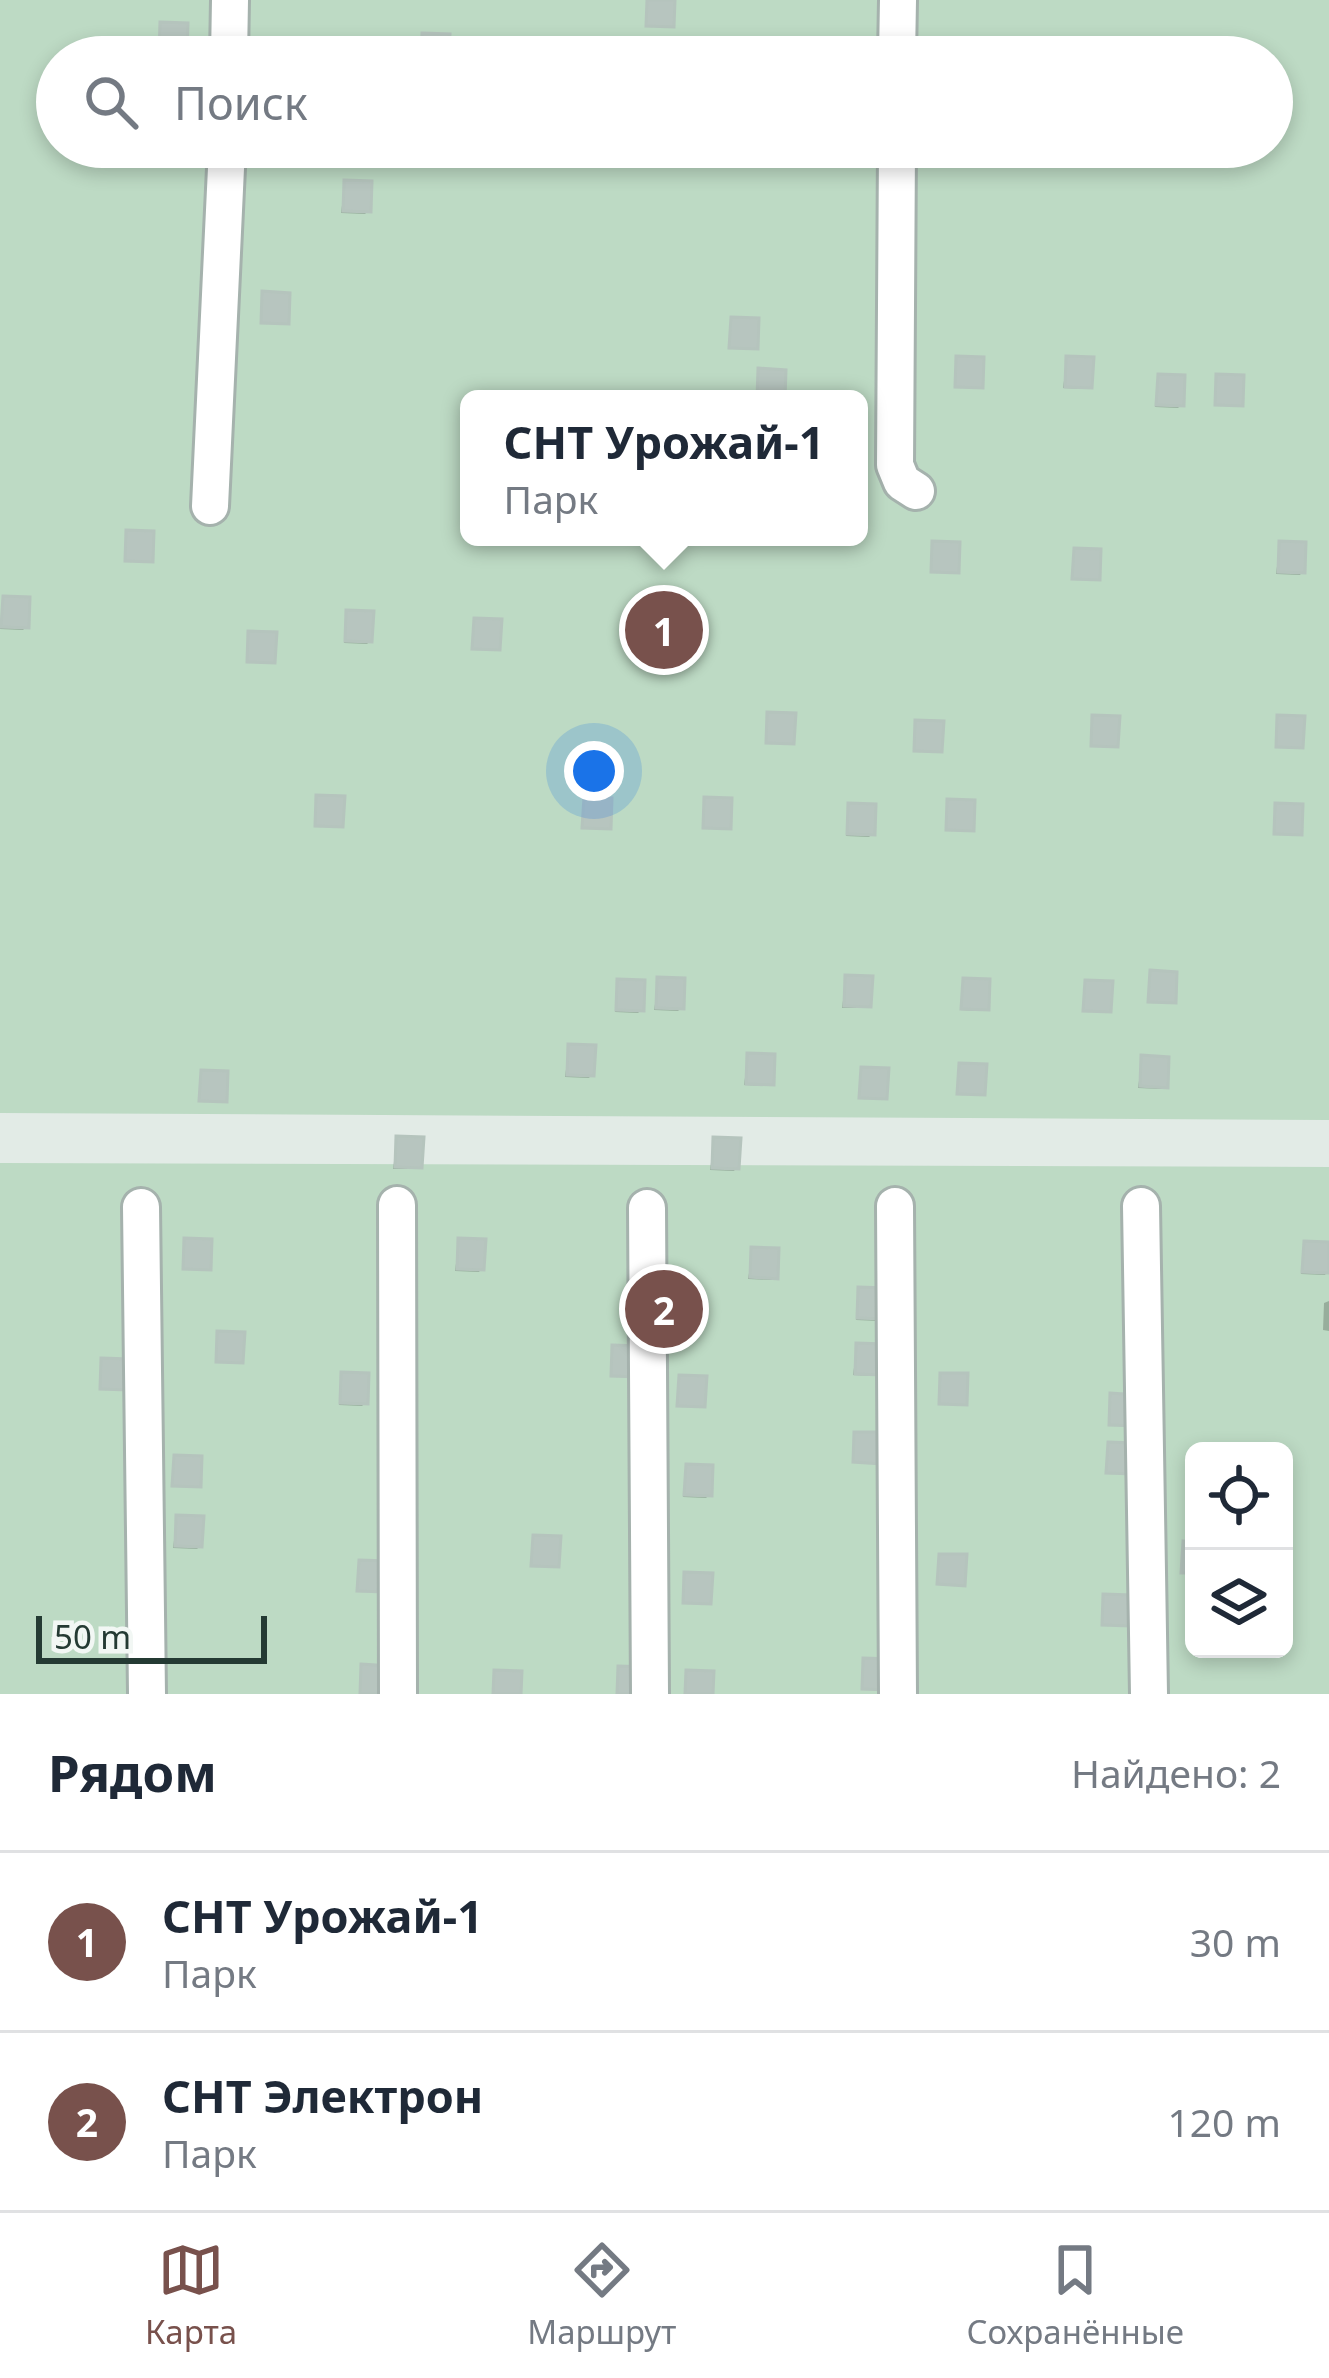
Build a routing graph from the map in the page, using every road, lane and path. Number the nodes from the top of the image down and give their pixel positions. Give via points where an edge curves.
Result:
1 (230, 0) edge
2 (898, 0) edge
3 (229, 36) edge
4 (897, 36) edge
5 (225, 168) edge
6 (897, 168) edge
7 (916, 491) dead end
8 (210, 506) dead end
9 (398, 1205) dead end
10 (895, 1206) dead end
11 (1141, 1206) dead end
12 (141, 1207) dead end
13 (646, 1208) dead end
14 (147, 1694) edge
15 (398, 1694) edge
16 (650, 1694) edge
17 (898, 1694) edge
18 (1149, 1694) edge

1 - 3 street
2 - 4 street
5 - 8 street
6 - 7 street via 895,465
9 - 15 street
10 - 17 street
11 - 18 street
12 - 14 street
13 - 16 street

